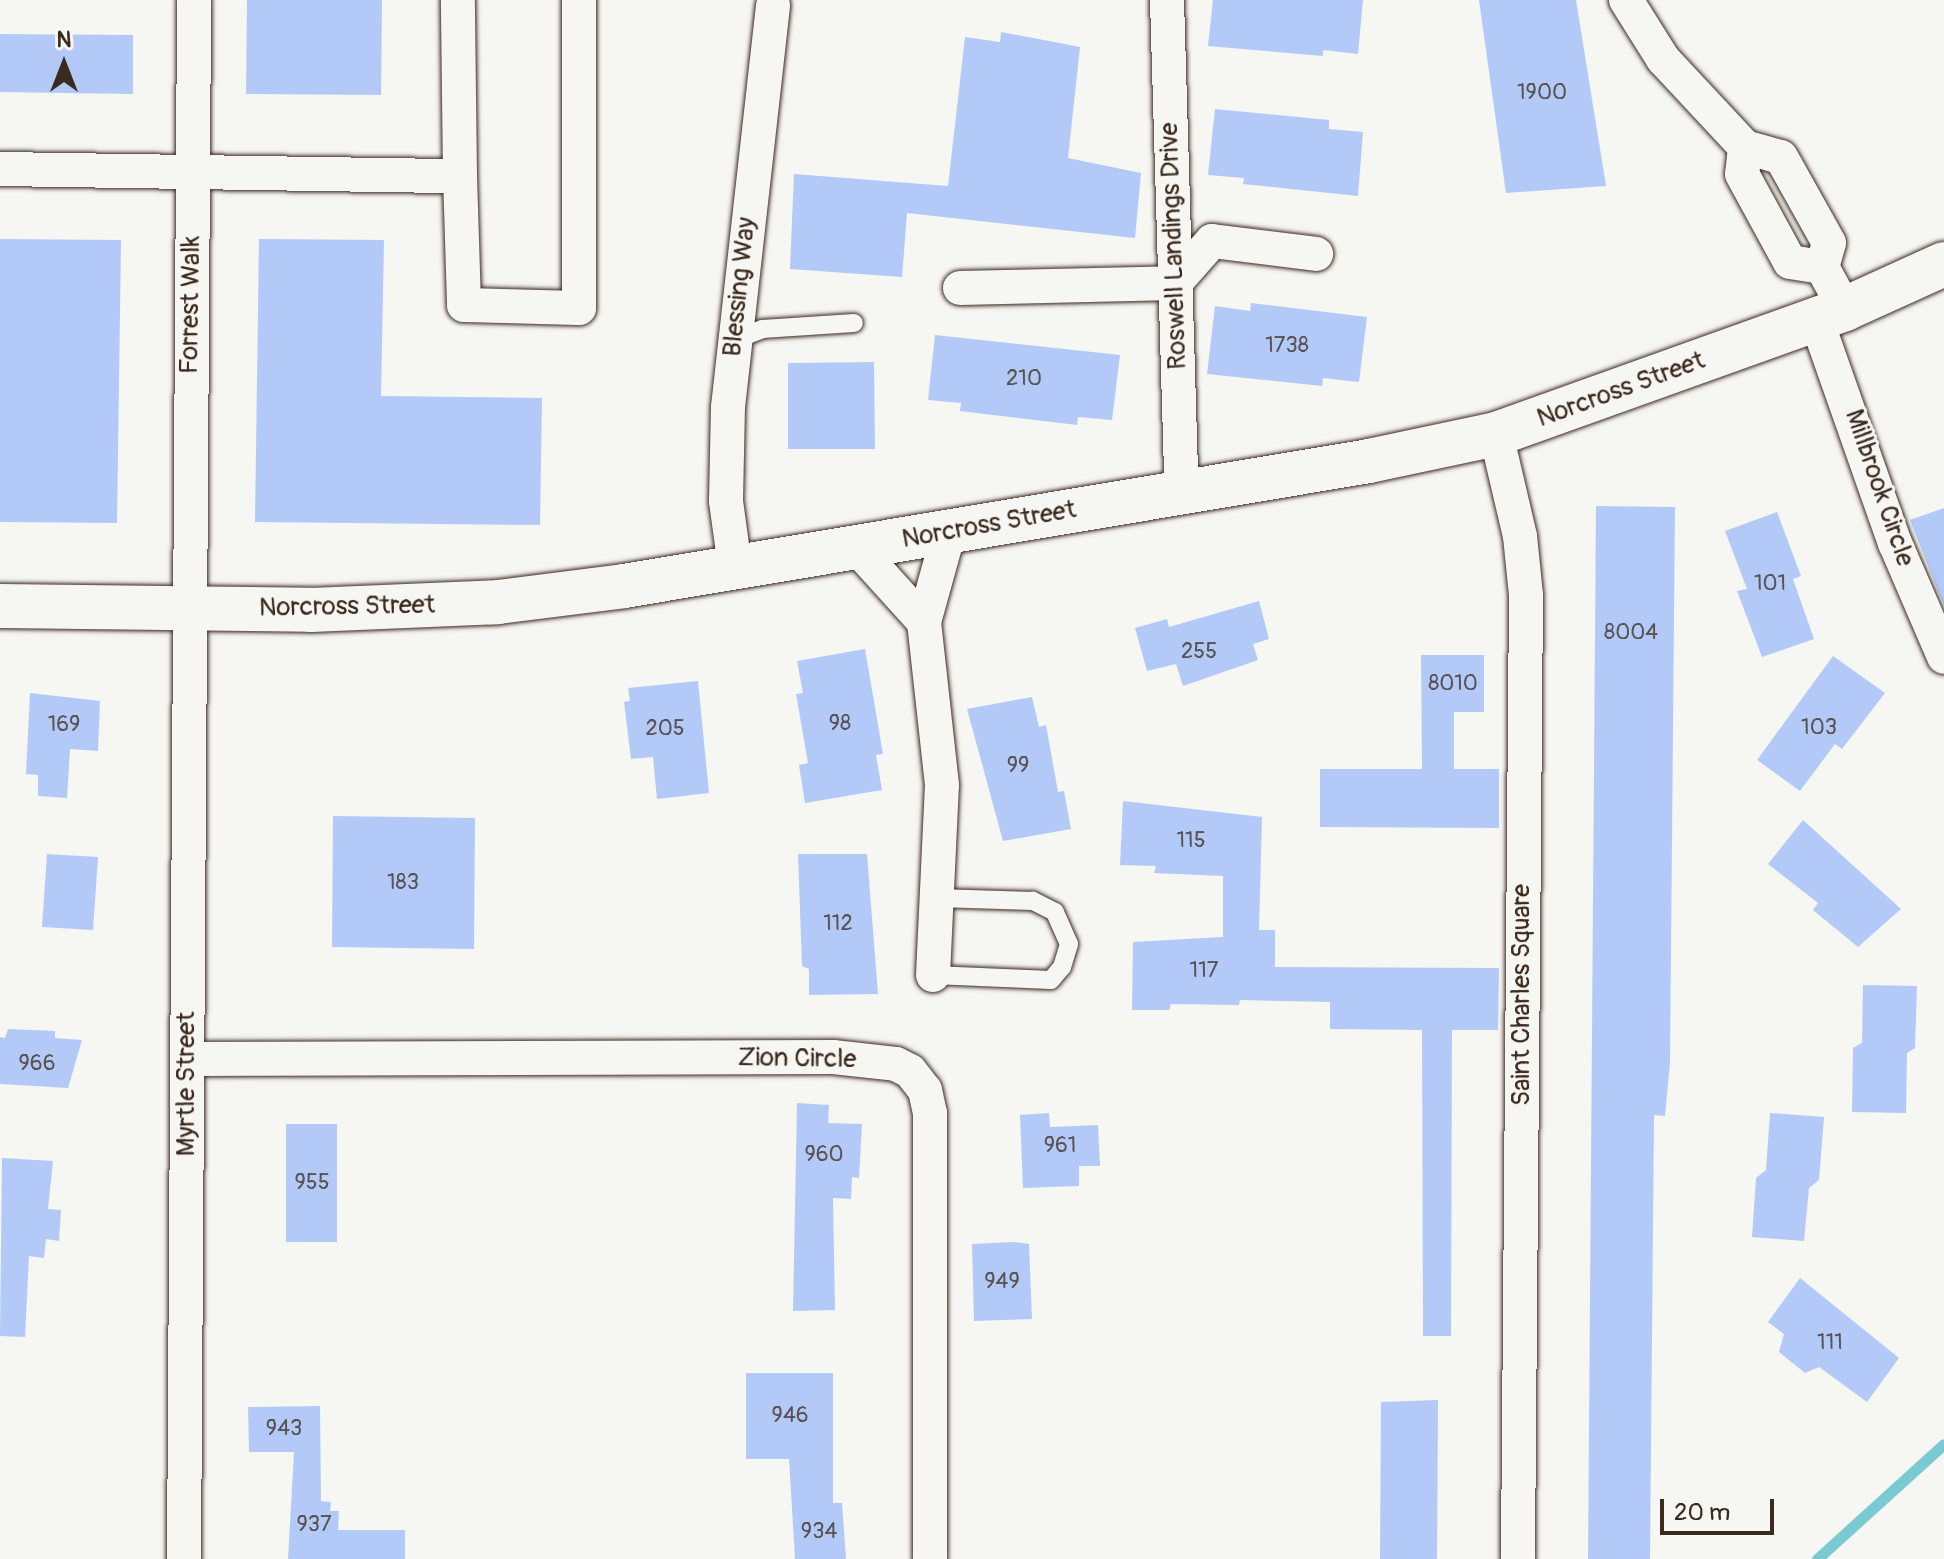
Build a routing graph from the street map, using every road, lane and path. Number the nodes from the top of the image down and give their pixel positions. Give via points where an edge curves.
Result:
1 (194, 0) edge
2 (458, 0) edge
3 (579, 0) edge
4 (1167, 0) edge
5 (1626, 0) edge
6 (773, 6) dead end
7 (1745, 147) junction
8 (0, 169) edge
9 (192, 172) junction
10 (460, 176) junction
11 (1805, 200) junction
12 (1766, 218) junction
13 (1316, 254) dead end
14 (1944, 264) edge
15 (1822, 267) junction
16 (1175, 283) junction
17 (960, 288) dead end
18 (1830, 314) junction
19 (854, 323) dead end
20 (734, 340) junction
21 (1496, 434) junction
22 (1182, 492) junction
23 (949, 532) junction
24 (856, 547) junction
25 (735, 567) junction
26 (0, 606) edge
27 (188, 609) junction
28 (924, 622) junction
29 (1944, 657) edge
30 (937, 898) junction
31 (933, 975) joint
32 (188, 1059) junction
33 (184, 1559) edge
34 (930, 1559) edge
35 (1518, 1559) edge

1 - 9 street, Forrest Walk
2 - 10 street
3 - 10 street via 579,308 464,305
4 - 16 street, Roswell Landings Drive
5 - 7 street via 1663,59
6 - 20 street, Blessing Way
7 - 11 street via 1781,157
7 - 12 street via 1742,174
8 - 9 street
9 - 10 street
9 - 27 street, Forrest Walk
11 - 12 street
11 - 15 street via 1829,243
12 - 15 street via 1790,262
13 - 16 street via 1212,241
14 - 18 street, Norcross Street
15 - 18 street, Millbrook Circle
16 - 17 street
16 - 22 street, Roswell Landings Drive
18 - 21 street, Norcross Street
18 - 29 street, Millbrook Circle via 1895,543
19 - 20 lane via 771,328
20 - 25 street, Blessing Way via 726,501
21 - 22 street, Norcross Street
21 - 35 street, Saint Charles Square via 1520,536 1526,595
22 - 23 street, Norcross Street
23 - 24 street, Norcross Street
23 - 28 street
24 - 25 street, Norcross Street
24 - 28 street
25 - 27 street, Norcross Street via 498,602
26 - 27 street, Norcross Street
27 - 32 street, Myrtle Street
28 - 30 street via 942,785
30 - 31 street
30 - 31 lane via 1033,901 1055,912 1069,944 1062,967 1051,980
32 - 33 street, Myrtle Street
32 - 34 street, Zion Circle via 833,1057 896,1064 910,1071 925,1090 930,1113

